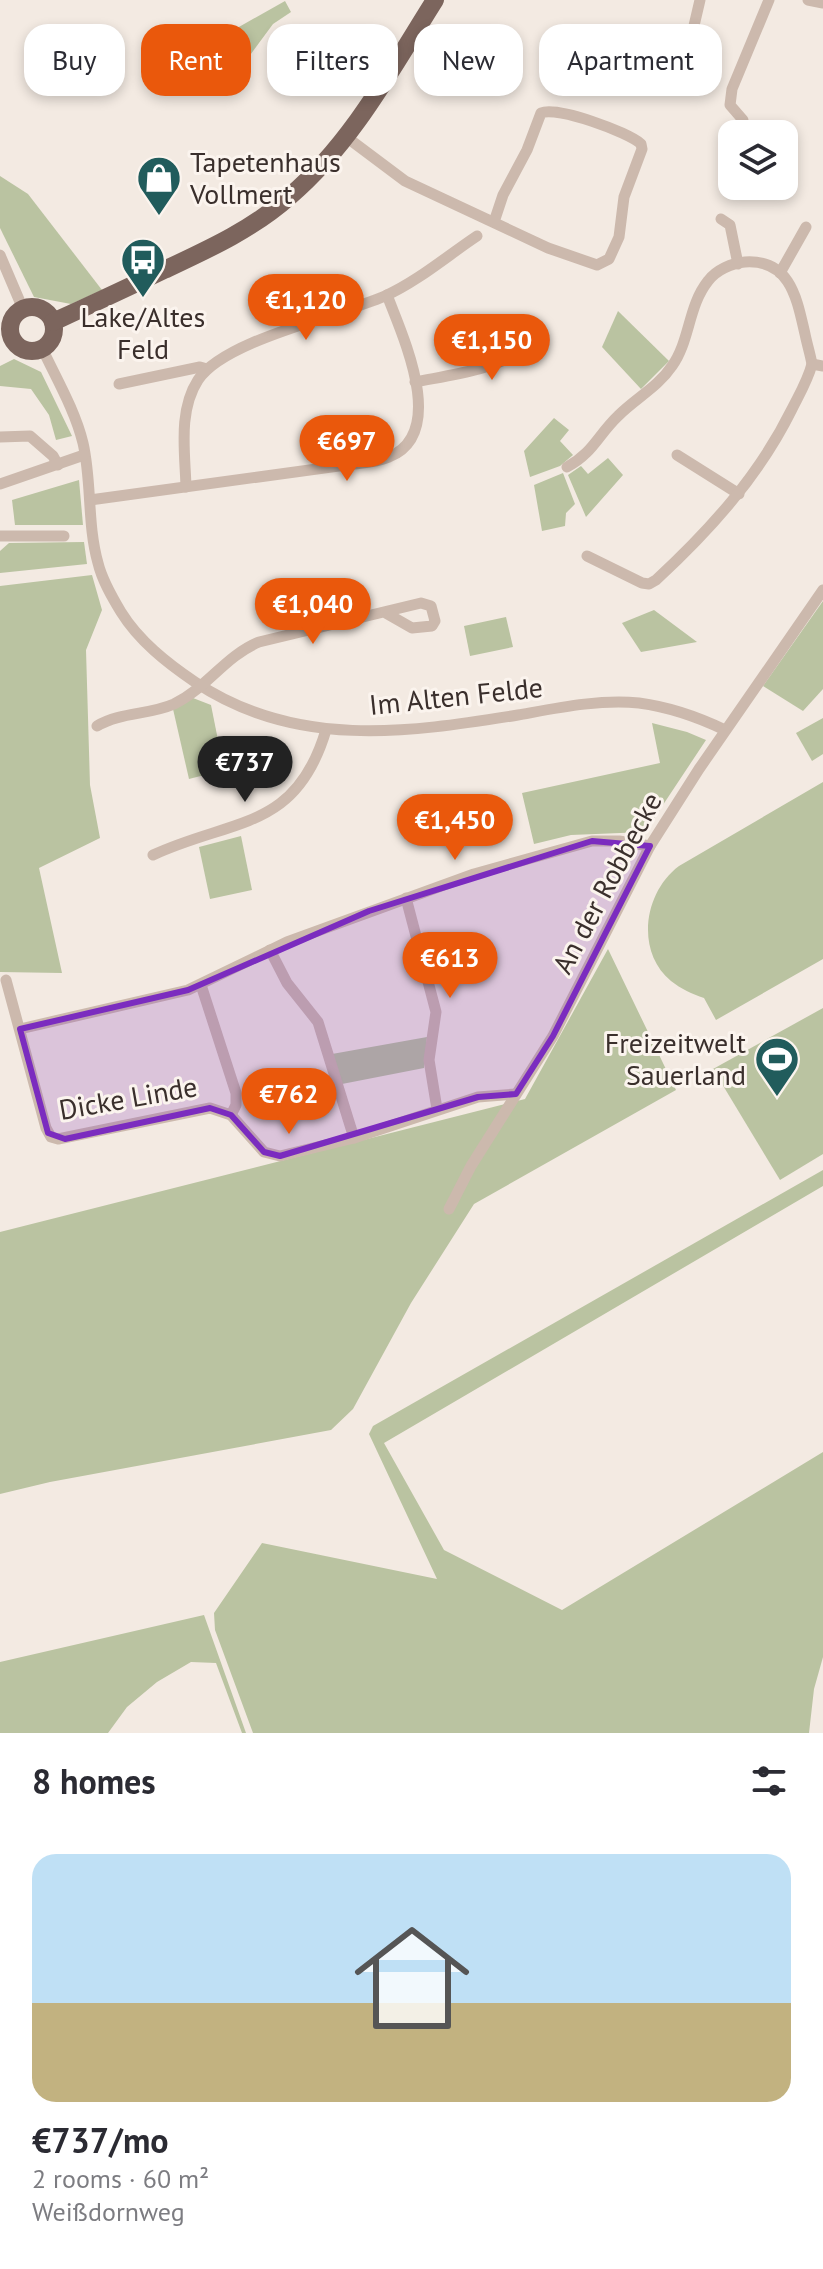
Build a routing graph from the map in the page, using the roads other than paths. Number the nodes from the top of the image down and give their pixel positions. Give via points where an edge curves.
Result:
1 (435, 0) edge
2 (700, 0) edge
3 (769, 0) edge
4 (808, 0) edge
5 (823, 3) edge
6 (694, 24) edge
7 (743, 120) dead end
8 (345, 136) junction
9 (721, 219) dead end
10 (494, 222) junction
11 (806, 227) dead end
12 (477, 236) dead end
13 (0, 255) edge
14 (738, 264) junction
15 (780, 273) junction
16 (387, 295) junction
17 (23, 309) junction
18 (53, 322) junction
19 (533, 330) dead end
20 (7, 344) edge
21 (42, 348) junction
22 (817, 365) edge
23 (207, 369) junction
24 (415, 382) junction
25 (119, 384) dead end
26 (0, 437) edge
27 (84, 455) junction
28 (677, 455) dead end
29 (58, 465) junction
30 (567, 467) dead end
31 (0, 484) edge
32 (186, 487) junction
33 (739, 494) junction
34 (90, 500) junction
35 (0, 536) edge
36 (64, 536) dead end
37 (587, 556) dead end
38 (823, 590) edge
39 (384, 612) dead end
40 (202, 687) junction
41 (97, 726) dead end
42 (326, 730) junction
43 (725, 730) junction
44 (650, 846) junction
45 (153, 855) dead end
46 (406, 898) junction
47 (270, 950) junction
48 (6, 980) dead end
49 (201, 985) junction
50 (20, 1029) junction
51 (516, 1094) junction
52 (437, 1109) junction
53 (231, 1115) junction
54 (354, 1138) junction
55 (449, 1209) dead end

1 - 8 main road
2 - 6 street
3 - 7 street via 732,89 730,105
4 - 5 street
8 - 10 street via 405,181
8 - 18 main road via 302,186 252,226
9 - 14 street via 730,225
10 - 10 street via 578,260 604,263 621,230 622,206 640,142 556,111 541,113
11 - 15 street
12 - 16 street
13 - 17 street
14 - 15 street via 758,263
14 - 30 street via 717,272 704,287 668,371 616,418 588,453
15 - 22 street via 798,300
16 - 23 street via 241,348
16 - 24 street
17 - 18 main road via 44,310
17 - 20 main road via 13,319
18 - 21 main road via 53,334
19 - 24 street via 508,358
20 - 21 main road
21 - 27 street, Im Alten Felde
22 - 33 street
23 - 25 street
23 - 32 street via 187,410
24 - 32 street via 420,409 416,433 388,458
26 - 29 street via 30,436
27 - 29 street
27 - 34 street, Im Alten Felde
28 - 33 street
29 - 31 street
32 - 34 street
33 - 37 street via 649,584
34 - 40 street, Im Alten Felde via 98,566 122,613 142,639
35 - 36 street
38 - 43 street, An der Robbecke
39 - 40 street via 259,642 234,654
40 - 41 street via 174,704
40 - 42 street, Im Alten Felde via 275,719
42 - 43 street, Im Alten Felde via 420,730 629,702 678,711
42 - 45 street via 314,766 285,800 244,824
43 - 44 street, An der Robbecke
44 - 46 street via 592,841
44 - 51 street, An der Robbecke via 553,1036
46 - 47 street
46 - 52 street via 436,1012 429,1060
47 - 49 street
47 - 54 street via 287,983 316,1018
48 - 50 street, Dicke Linde
49 - 50 street
49 - 53 street via 236,1093
50 - 53 street, Dicke Linde via 51,1137 65,1139 202,1107
51 - 52 street via 486,1095
51 - 55 street, An der Robbecke
52 - 54 street
53 - 54 street, Dicke Linde via 272,1155

